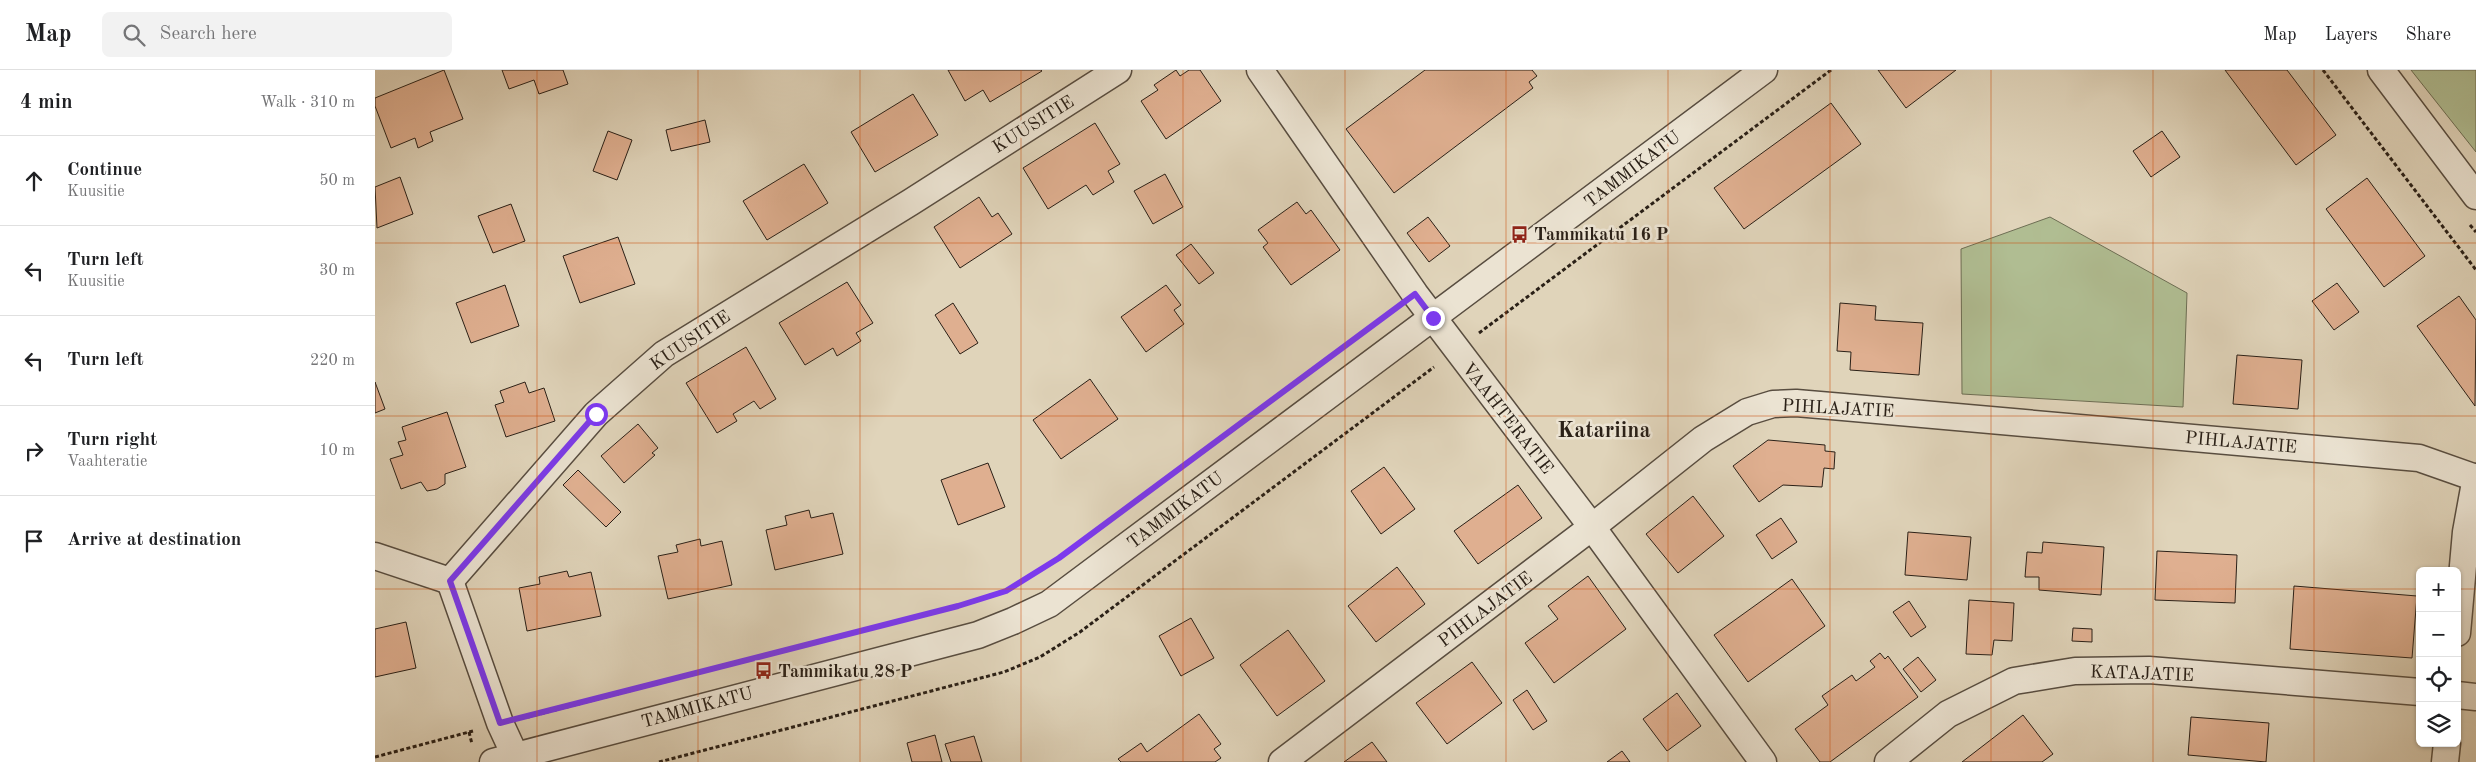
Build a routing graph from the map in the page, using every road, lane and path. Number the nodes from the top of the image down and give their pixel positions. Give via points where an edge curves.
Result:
1 (1117, 70) edge
2 (1260, 70) edge
3 (1764, 70) edge
4 (2323, 70) edge
5 (2381, 70) edge
6 (2476, 196) edge
7 (2476, 270) edge
8 (1433, 318) junction
9 (2476, 478) edge
10 (1592, 527) junction
11 (375, 556) edge
12 (1059, 558) dead end
13 (450, 581) junction
14 (2459, 612) edge
15 (2416, 692) edge
16 (2461, 695) edge
17 (2476, 697) edge
18 (500, 723) junction
19 (2447, 747) edge
20 (375, 757) edge
21 (509, 760) edge
22 (1282, 762) edge
23 (1763, 762) edge
24 (1888, 762) edge
25 (2445, 762) edge

1 - 13 street, KUUSITIE via 664,354 596,414
2 - 8 street, VAAHTERATIE
3 - 8 street, TAMMIKATU
4 - 7 path
5 - 6 street
8 - 10 street, VAAHTERATIE
8 - 21 street, TAMMIKATU via 1049,604 978,635
9 - 10 street, PIHLAJATIE via 2419,458 1796,403 1773,404 1747,412 1703,439
9 - 14 street via 2466,532
10 - 22 street, PIHLAJATIE
10 - 23 street, VAAHTERATIE
11 - 13 street
12 - 18 path via 1006,591 958,606
13 - 18 street
15 - 24 street, KATAJATIE via 2149,670 2075,671 2014,681 1948,714
16 - 17 street
18 - 20 path
18 - 21 street
19 - 25 street

